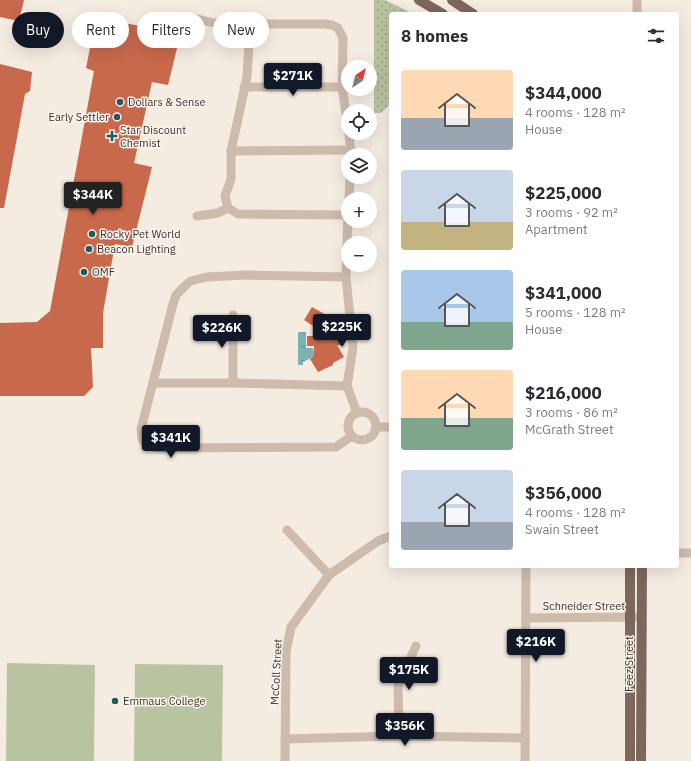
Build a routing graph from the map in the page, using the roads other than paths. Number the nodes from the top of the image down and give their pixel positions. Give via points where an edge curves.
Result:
1 (419, 0) edge
2 (452, 0) edge
3 (637, 0) edge
4 (440, 12) edge
5 (470, 12) edge
6 (637, 12) edge
7 (269, 24) edge
8 (249, 48) edge
9 (343, 60) edge
10 (244, 87) junction
11 (341, 87) edge
12 (231, 150) junction
13 (341, 153) edge
14 (228, 208) junction
15 (341, 215) edge
16 (197, 216) dead end
17 (348, 228) edge
18 (346, 277) junction
19 (233, 315) dead end
20 (153, 383) junction
21 (232, 383) junction
22 (347, 386) junction
23 (357, 413) junction
24 (376, 427) junction
25 (389, 427) edge
26 (352, 436) junction
27 (287, 530) dead end
28 (389, 537) edge
29 (679, 553) edge
30 (691, 553) edge
31 (526, 568) edge
32 (630, 568) edge
33 (642, 568) edge
34 (329, 575) junction
35 (641, 617) junction
36 (526, 618) junction
37 (630, 618) junction
38 (416, 646) dead end
39 (399, 736) junction
40 (524, 738) junction
41 (285, 739) junction
42 (285, 761) edge
43 (525, 761) edge
44 (630, 761) edge
45 (641, 761) edge

1 - 4 main road
2 - 5 main road
3 - 6 street
7 - 9 street via 332,25 343,38
8 - 10 street
10 - 11 street
10 - 12 street
12 - 13 street
12 - 14 street via 231,179 225,196
14 - 15 street via 238,214
14 - 16 street via 218,213
17 - 18 street
18 - 20 street via 206,277 191,281 182,288 173,304
18 - 22 street via 353,347
19 - 21 street
20 - 21 street
20 - 26 street via 141,429 142,439 148,446 336,447
21 - 22 street
22 - 23 street
23 - 24 street via 370,415
23 - 26 street via 348,424
24 - 25 street
24 - 26 street via 369,438 360,440
27 - 34 street
28 - 34 street, McColl Street via 378,541
29 - 30 street
31 - 36 street
32 - 37 main road, Feez Street
33 - 35 main road, Feez Street
34 - 41 street, McColl Street via 291,627 286,652
35 - 37 street, Schneider Street
35 - 45 main road, Feez Street
36 - 37 street, Schneider Street
36 - 40 street
37 - 44 main road, Feez Street
38 - 39 street via 398,686
39 - 40 street
39 - 41 street
40 - 43 street
41 - 42 street, McColl Street

